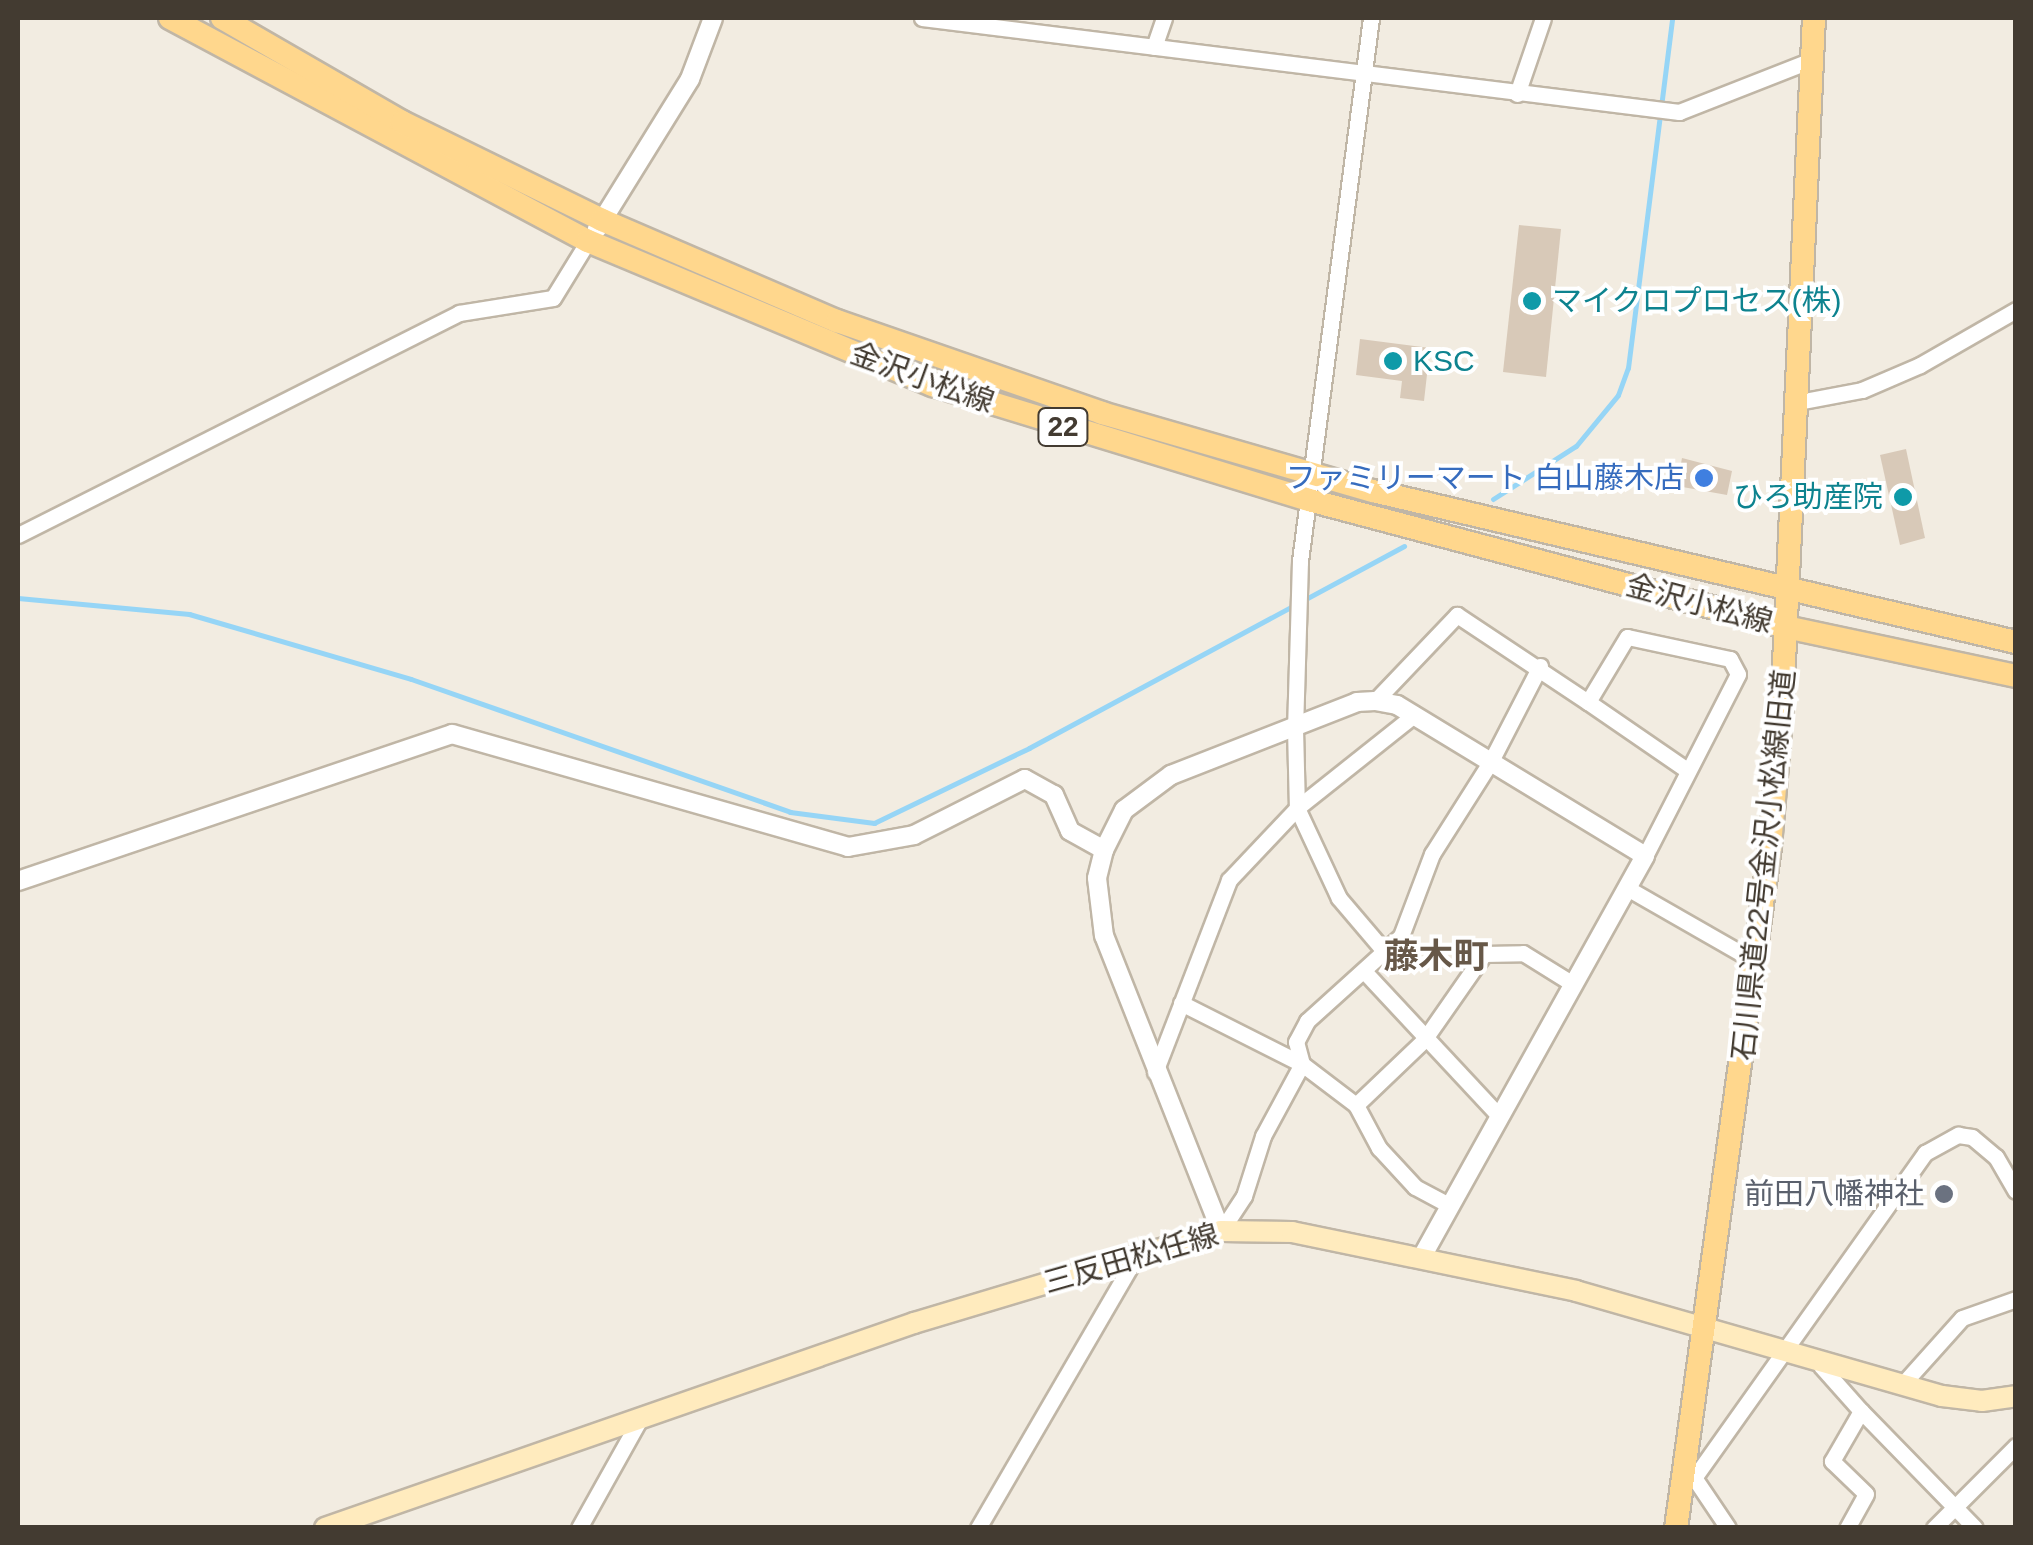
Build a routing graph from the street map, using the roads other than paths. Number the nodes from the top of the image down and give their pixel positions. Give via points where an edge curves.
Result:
1 (170, 18) edge
2 (222, 18) edge
3 (713, 18) edge
4 (922, 18) edge
5 (1059, 18) edge
6 (1164, 18) edge
7 (1371, 18) edge
8 (1543, 18) edge
9 (1814, 18) edge
10 (1060, 36) junction
11 (1154, 47) junction
12 (1812, 60) junction
13 (1366, 75) junction
14 (1516, 94) junction
15 (602, 220) junction
16 (588, 242) junction
17 (2016, 310) edge
18 (1793, 403) junction
19 (1313, 474) junction
20 (1309, 500) junction
21 (18, 535) edge
22 (1788, 592) junction
23 (1786, 628) junction
24 (2016, 642) edge
25 (1540, 666) junction
26 (2016, 676) edge
27 (1376, 701) junction
28 (1588, 702) junction
29 (1414, 715) junction
30 (1295, 728) junction
31 (1491, 761) junction
32 (1687, 770) junction
33 (1297, 808) junction
34 (1104, 850) junction
35 (1645, 856) junction
36 (18, 881) edge
37 (1627, 888) junction
38 (1385, 952) junction
39 (1756, 962) junction
40 (1364, 970) junction
41 (1573, 984) junction
42 (1181, 1004) junction
43 (1424, 1040) junction
44 (1302, 1064) junction
45 (1154, 1072) junction
46 (1356, 1106) junction
47 (1498, 1116) junction
48 (2016, 1190) edge
49 (1449, 1205) junction
50 (1221, 1231) junction
51 (1137, 1254) junction
52 (1422, 1258) junction
53 (2016, 1299) edge
54 (1708, 1327) junction
55 (1779, 1350) junction
56 (1822, 1366) junction
57 (1901, 1386) junction
58 (2016, 1396) edge
59 (1861, 1411) junction
60 (641, 1417) junction
61 (2016, 1446) edge
62 (1690, 1472) junction
63 (1957, 1511) junction
64 (333, 1526) edge
65 (579, 1528) edge
66 (978, 1528) edge
67 (1676, 1528) edge
68 (1728, 1528) edge
69 (1847, 1528) edge
70 (1934, 1528) edge
71 (1975, 1528) edge

1 - 16 main road, 金沢小松線 / 22
2 - 15 main road, 金沢小松線 / 22 via 402,122
3 - 15 street via 690,80
4 - 10 street
5 - 10 street
6 - 11 street
7 - 13 street
8 - 14 street
9 - 12 main road, 石川県道22号金沢小松線旧道
10 - 11 street
11 - 13 street
12 - 14 street via 1679,112
12 - 18 main road, 石川県道22号金沢小松線旧道
13 - 14 street
13 - 19 street
15 - 16 street
15 - 19 main road, 金沢小松線 / 22 via 837,321 1102,413
16 - 20 main road, 金沢小松線 / 22 via 933,386
16 - 21 street via 553,298 459,313
17 - 18 street via 1862,390
18 - 22 main road, 石川県道22号金沢小松線旧道
19 - 20 street
19 - 22 main road, 金沢小松線 / 22
20 - 23 main road, 金沢小松線 / 22
20 - 30 street
22 - 23 main road, 石川県道22号金沢小松線旧道
22 - 24 main road, 金沢小松線 / 22
23 - 26 main road, 金沢小松線 / 22
23 - 39 main road, 石川県道22号金沢小松線旧道
25 - 27 street via 1457,615
25 - 28 street
25 - 31 street
27 - 29 street
27 - 30 street via 1357,702
28 - 32 street
28 - 32 street via 1627,637 1730,659 1738,674
29 - 31 street
29 - 33 street
30 - 33 street
30 - 34 street via 1170,775 1124,810
31 - 35 street
31 - 38 street via 1432,854 1401,936
32 - 35 street
33 - 38 street via 1339,898
33 - 42 street via 1229,880
34 - 36 street via 1070,831 1054,794 1024,779 914,835 848,847 452,734
34 - 45 street via 1097,878 1104,936
35 - 37 street
37 - 39 street
37 - 41 street
38 - 40 street
39 - 54 main road, 石川県道22号金沢小松線旧道
40 - 43 street
40 - 44 street via 1307,1021 1296,1042
41 - 43 street via 1523,953 1484,954
41 - 47 street
42 - 44 street
42 - 45 street
43 - 46 street
43 - 47 street
44 - 46 street
44 - 50 street via 1263,1136 1244,1196
45 - 50 street
46 - 49 street via 1379,1148 1415,1187
47 - 49 street
48 - 55 street via 1996,1157 1972,1138 1958,1135 1925,1152 1874,1231
49 - 52 street
50 - 51 main road, 三反田松任線
50 - 52 main road, 三反田松任線 via 1292,1232
51 - 60 main road, 三反田松任線
51 - 66 street
52 - 54 main road, 三反田松任線
53 - 57 street via 1962,1318
54 - 55 main road, 三反田松任線
54 - 62 main road, 石川県道22号金沢小松線旧道
55 - 56 main road, 三反田松任線
55 - 62 street
56 - 57 main road, 三反田松任線
56 - 59 street
57 - 58 main road, 三反田松任線 via 1982,1401
59 - 63 street
59 - 69 street via 1832,1462 1866,1494
60 - 64 main road, 三反田松任線
60 - 65 street
61 - 63 street
62 - 67 main road, 石川県道22号金沢小松線旧道
62 - 68 street
63 - 70 street
63 - 71 street

